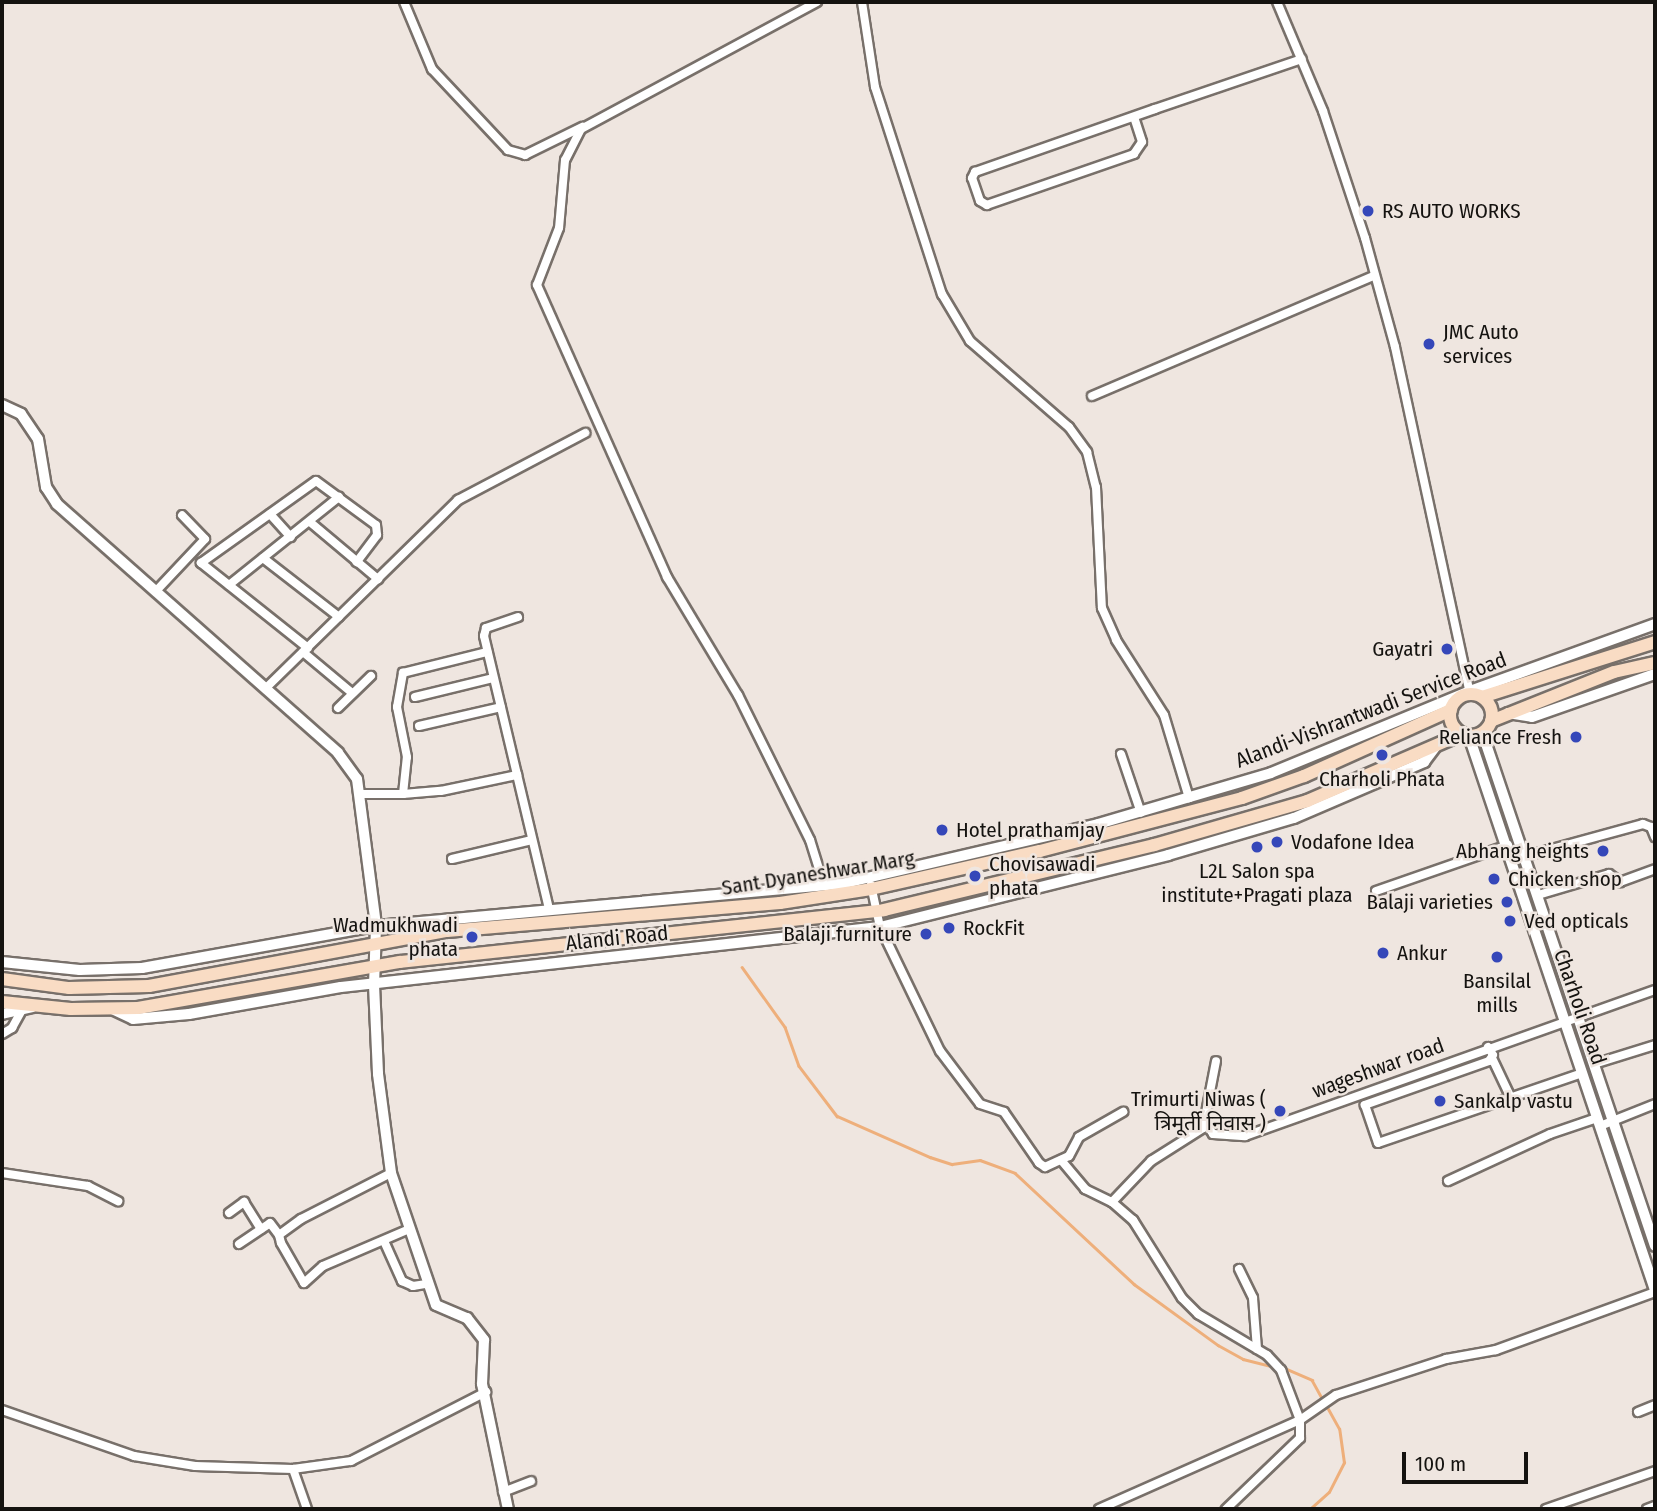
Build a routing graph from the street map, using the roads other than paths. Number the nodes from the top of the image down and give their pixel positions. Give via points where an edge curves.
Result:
1 (404, 2) edge
2 (817, 2) edge
3 (862, 2) edge
4 (1277, 2) edge
5 (1302, 60) junction
6 (1134, 117) junction
7 (587, 125) junction
8 (1374, 276) junction
9 (1091, 396) dead end
10 (2, 404) edge
11 (585, 433) dead end
12 (339, 497) junction
13 (270, 514) junction
14 (182, 515) dead end
15 (310, 522) junction
16 (290, 537) junction
17 (264, 558) junction
18 (357, 562) junction
19 (377, 579) junction
20 (229, 585) junction
21 (158, 590) junction
22 (339, 617) junction
23 (518, 617) dead end
24 (1655, 624) edge
25 (1655, 642) edge
26 (306, 650) junction
27 (487, 652) junction
28 (1655, 663) edge
29 (1655, 674) edge
30 (370, 676) dead end
31 (493, 678) junction
32 (267, 688) junction
33 (352, 693) junction
34 (1474, 694) junction
35 (415, 697) dead end
36 (501, 707) junction
37 (338, 708) dead end
38 (1451, 709) junction
39 (1508, 713) junction
40 (1490, 721) junction
41 (419, 726) dead end
42 (1482, 732) junction
43 (1465, 735) junction
44 (1436, 746) junction
45 (1121, 754) dead end
46 (517, 775) junction
47 (403, 793) junction
48 (362, 794) junction
49 (1505, 796) junction
50 (1189, 798) junction
51 (1492, 800) junction
52 (1141, 813) junction
53 (1655, 837) edge
54 (532, 839) junction
55 (1508, 845) junction
56 (1526, 856) junction
57 (452, 859) dead end
58 (1655, 869) edge
59 (870, 883) junction
60 (824, 885) junction
61 (1376, 891) dead end
62 (1538, 895) junction
63 (549, 909) junction
64 (880, 911) junction
65 (376, 926) junction
66 (880, 928) junction
67 (375, 942) junction
68 (2, 962) edge
69 (374, 967) junction
70 (2, 979) edge
71 (373, 985) junction
72 (1655, 990) edge
73 (2, 1002) edge
74 (26, 1009) junction
75 (112, 1009) junction
76 (2, 1014) edge
77 (1578, 1014) junction
78 (1565, 1019) junction
79 (2, 1034) edge
80 (1655, 1045) edge
81 (1488, 1047) junction
82 (1492, 1058) junction
83 (1216, 1061) dead end
84 (1594, 1063) junction
85 (1582, 1073) junction
86 (1511, 1098) junction
87 (1655, 1104) edge
88 (1123, 1112) dead end
89 (1613, 1121) junction
90 (1598, 1122) junction
91 (1206, 1124) junction
92 (1061, 1160) junction
93 (391, 1172) junction
94 (2, 1173) edge
95 (1448, 1181) dead end
96 (118, 1201) dead end
97 (1112, 1202) junction
98 (229, 1213) dead end
99 (261, 1229) junction
100 (407, 1230) junction
101 (279, 1235) junction
102 (384, 1241) junction
103 (239, 1244) dead end
104 (1655, 1246) edge
105 (1238, 1269) dead end
106 (425, 1284) junction
107 (1655, 1291) edge
108 (1257, 1349) junction
109 (486, 1392) junction
110 (1655, 1405) edge
111 (2, 1410) edge
112 (1638, 1412) dead end
113 (1300, 1420) junction
114 (293, 1469) junction
115 (1655, 1471) edge
116 (531, 1481) dead end
117 (503, 1492) junction
118 (1655, 1506) edge
119 (307, 1509) edge
120 (508, 1509) edge
121 (1099, 1509) edge
122 (1226, 1509) edge
123 (1546, 1509) edge
124 (1647, 1509) edge

1 - 7 street via 432,69 508,150 525,155
2 - 7 street
3 - 50 street via 875,87 942,295 971,341 1069,427 1087,452 1098,511 1102,608 1116,640 1164,715
4 - 5 street
5 - 6 street
5 - 8 street via 1346,176
6 - 6 street via 975,172 972,178 980,201 987,205 1134,154 1142,147
7 - 60 street via 565,160 559,228 538,274 538,289 667,577 738,695 810,840
8 - 9 street
8 - 34 street via 1398,358
10 - 21 street via 21,414 38,439 46,486 57,504
11 - 19 street via 458,500
12 - 13 street via 316,481
12 - 15 street
12 - 18 street via 378,530
13 - 16 street
13 - 20 street via 201,563
14 - 21 street via 205,539
15 - 16 street
15 - 18 street
16 - 17 street
17 - 20 street
17 - 22 street
18 - 19 street
19 - 22 street
20 - 26 street
21 - 32 street
22 - 26 street
23 - 27 street via 486,628
24 - 34 street, Alandi-Vishrantwadi Service Road
25 - 34 main road
26 - 32 street
26 - 33 street
27 - 31 street
27 - 47 street via 403,673 397,707 408,757
28 - 39 main road via 1614,672
29 - 39 street via 1532,717
30 - 33 street
31 - 35 street
31 - 36 street
32 - 48 street via 338,753
33 - 37 street
34 - 38 main road, Sant Dyaneshwar Marg via 1457,699
34 - 40 main road via 1490,708
34 - 50 street, Alandi-Vishrantwadi Service Road via 1312,758
36 - 41 street
36 - 46 street
38 - 43 main road via 1452,724
38 - 59 main road, Sant Dyaneshwar Marg via 1304,776 1242,798 1066,845
39 - 40 main road
40 - 42 main road
42 - 43 main road
42 - 49 street, Charholi Road
43 - 44 main road
43 - 51 street, Charholi Road
44 - 64 main road via 1337,790 1215,829
44 - 66 street via 1424,762 1294,818
45 - 52 street
46 - 47 street via 441,791
46 - 54 street
47 - 48 street
48 - 65 street
49 - 51 street
49 - 56 street, Charholi Road
50 - 52 street, Alandi-Vishrantwadi Service Road
51 - 55 street, Charholi Road
52 - 59 street, Alandi-Vishrantwadi Service Road via 894,873
53 - 56 street via 1651,827 1643,824
54 - 57 street
54 - 63 street
55 - 61 street
55 - 78 street, Charholi Road
56 - 62 street, Charholi Road
58 - 62 street via 1620,882 1609,874
59 - 60 street, Alandi-Vishrantwadi Service Road
59 - 64 street
59 - 67 main road, Sant Dyaneshwar Marg via 780,903 503,926
60 - 63 street, Alandi-Vishrantwadi Service Road
62 - 77 street, Charholi Road
63 - 65 street, Alandi-Vishrantwadi Service Road
64 - 66 street
64 - 69 main road
65 - 67 street
65 - 68 street via 142,968 80,970
66 - 71 street, Alandi Road
66 - 92 street via 940,1051 964,1085 984,1107 1004,1112 1043,1166
67 - 69 street
67 - 70 main road, Sant Dyaneshwar Marg via 176,982 114,989
69 - 71 street
69 - 75 main road via 193,1000
71 - 75 street, Alandi Road via 142,1019
71 - 93 street
72 - 77 street, wageshwar road
73 - 74 main road
74 - 75 main road
74 - 76 street
74 - 79 street
77 - 78 street, wageshwar road
77 - 84 street, Charholi Road
78 - 81 street, wageshwar road
78 - 85 street, Charholi Road
80 - 84 street
81 - 82 street
81 - 91 street, wageshwar road via 1245,1136 1213,1134
82 - 86 street
82 - 86 street via 1365,1104 1378,1143
83 - 91 street
84 - 89 street, Charholi Road
85 - 86 street
85 - 90 street, Charholi Road
87 - 89 street
88 - 92 street via 1079,1137 1073,1153
89 - 90 street
89 - 104 street, Charholi Road
90 - 95 street via 1550,1134
90 - 107 street, Charholi Road
91 - 97 street via 1151,1161
92 - 97 street via 1085,1189
93 - 100 street
93 - 101 street
94 - 96 street via 88,1186
97 - 108 street via 1144,1232 1191,1307
98 - 99 street via 244,1202
99 - 101 street via 270,1223
99 - 103 street
100 - 102 street
100 - 106 street
101 - 102 street via 304,1283 323,1266
102 - 106 street via 402,1281 413,1286
105 - 108 street via 1253,1298
106 - 109 street via 436,1305 467,1318 482,1335
107 - 113 street via 1496,1350 1446,1359 1336,1395
108 - 113 street via 1278,1367
109 - 114 street via 351,1461
109 - 117 street
110 - 112 street
111 - 114 street via 134,1457 195,1466
113 - 121 street
113 - 122 street via 1300,1438 1294,1446
114 - 119 street
115 - 123 street
116 - 117 street
117 - 120 street
118 - 124 street

